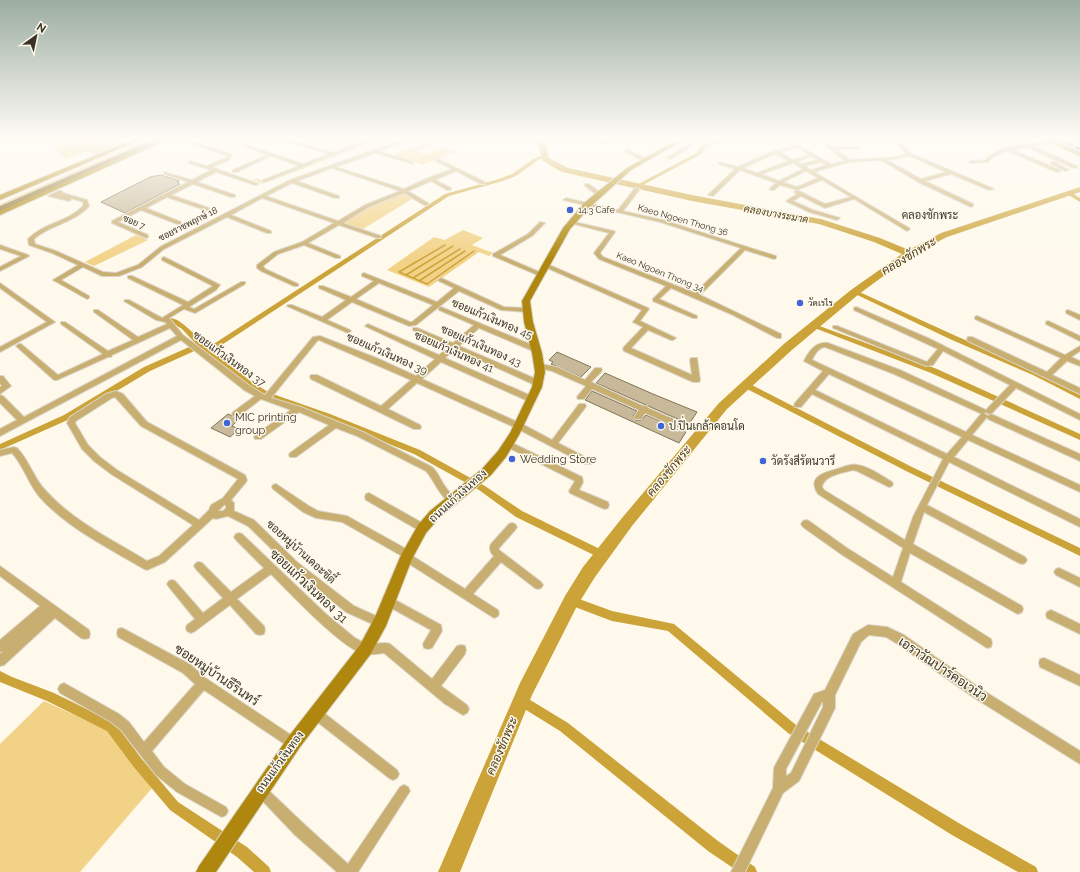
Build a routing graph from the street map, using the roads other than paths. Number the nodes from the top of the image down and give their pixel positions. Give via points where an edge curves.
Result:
1 (43, 180) edge
2 (51, 180) edge
3 (67, 180) edge
4 (83, 180) edge
5 (185, 180) edge
6 (197, 180) edge
7 (244, 180) edge
8 (268, 180) edge
9 (296, 180) edge
10 (372, 180) edge
11 (428, 180) edge
12 (431, 180) edge
13 (477, 180) edge
14 (616, 180) edge
15 (726, 180) edge
16 (774, 180) edge
17 (786, 180) edge
18 (819, 180) edge
19 (826, 180) edge
20 (925, 180) edge
21 (969, 180) edge
22 (265, 181) dead end
23 (292, 181) junction
24 (920, 181) joint
25 (192, 182) junction
26 (780, 182) junction
27 (483, 183) dead end
28 (256, 184) dead end
29 (588, 185) dead end
30 (449, 189) dead end
31 (637, 189) dead end
32 (772, 189) dead end
33 (991, 189) dead end
34 (403, 190) junction
35 (601, 192) junction
36 (54, 194) junction
37 (167, 194) junction
38 (711, 195) dead end
39 (233, 196) dead end
40 (263, 197) junction
41 (337, 197) dead end
42 (855, 197) junction
43 (0, 198) edge
44 (566, 200) dead end
45 (0, 202) edge
46 (426, 204) dead end
47 (586, 205) junction
48 (971, 205) dead end
49 (141, 208) junction
50 (0, 209) edge
51 (207, 209) dead end
52 (619, 212) junction
53 (0, 213) edge
54 (227, 215) junction
55 (836, 218) dead end
56 (572, 222) junction
57 (178, 223) dead end
58 (338, 223) junction
59 (542, 223) dead end
60 (907, 229) dead end
61 (269, 232) dead end
62 (146, 236) dead end
63 (378, 237) dead end
64 (304, 243) junction
65 (0, 247) edge
66 (745, 247) junction
67 (338, 257) dead end
68 (774, 257) dead end
69 (164, 259) dead end
70 (83, 265) junction
71 (547, 266) junction
72 (0, 269) edge
73 (364, 275) dead end
74 (542, 275) junction
75 (130, 277) dead end
76 (441, 280) dead end
77 (378, 281) junction
78 (243, 283) dead end
79 (0, 285) edge
80 (296, 285) dead end
81 (670, 285) junction
82 (321, 287) dead end
83 (458, 288) junction
84 (696, 296) junction
85 (87, 297) dead end
86 (351, 300) junction
87 (127, 301) dead end
88 (185, 305) junction
89 (290, 306) dead end
90 (439, 307) junction
91 (856, 309) dead end
92 (526, 310) junction
93 (96, 311) dead end
94 (1068, 312) dead end
95 (695, 317) dead end
96 (978, 318) dead end
97 (1080, 318) edge
98 (322, 320) junction
99 (63, 323) dead end
100 (168, 323) junction
101 (1048, 323) dead end
102 (478, 325) junction
103 (368, 326) dead end
104 (647, 327) junction
105 (835, 327) dead end
106 (415, 329) dead end
107 (348, 331) dead end
108 (779, 336) dead end
109 (181, 337) junction
110 (673, 338) dead end
111 (970, 339) dead end
112 (1080, 339) edge
113 (138, 340) junction
114 (19, 346) dead end
115 (454, 346) junction
116 (942, 348) junction
117 (1080, 348) edge
118 (535, 349) junction
119 (0, 350) edge
120 (109, 355) junction
121 (1067, 357) junction
122 (441, 358) junction
123 (694, 360) dead end
124 (1080, 364) edge
125 (541, 366) junction
126 (598, 370) dead end
127 (827, 371) junction
128 (1048, 375) junction
129 (314, 377) dead end
130 (0, 378) edge
131 (417, 379) junction
132 (538, 383) junction
133 (589, 384) junction
134 (1015, 384) junction
135 (0, 390) edge
136 (810, 390) junction
137 (1080, 391) edge
138 (264, 397) junction
139 (582, 397) dead end
140 (0, 398) edge
141 (531, 399) junction
142 (645, 399) dead end
143 (798, 405) dead end
144 (582, 406) dead end
145 (642, 407) junction
146 (298, 409) junction
147 (382, 410) junction
148 (236, 414) dead end
149 (986, 414) junction
150 (638, 417) dead end
151 (1080, 417) edge
152 (23, 421) junction
153 (336, 424) junction
154 (519, 426) junction
155 (417, 427) dead end
156 (686, 428) dead end
157 (0, 433) edge
158 (967, 436) junction
159 (258, 437) dead end
160 (508, 444) junction
161 (553, 444) junction
162 (0, 453) edge
163 (293, 455) dead end
164 (1080, 458) edge
165 (947, 459) junction
166 (588, 462) dead end
167 (889, 484) dead end
168 (276, 487) dead end
169 (1080, 489) edge
170 (369, 497) dead end
171 (452, 499) junction
172 (225, 501) junction
173 (605, 506) dead end
174 (922, 506) junction
175 (213, 512) junction
176 (228, 512) junction
177 (1080, 523) edge
178 (806, 524) dead end
179 (200, 525) junction
180 (512, 527) dead end
181 (423, 528) junction
182 (239, 537) dead end
183 (909, 547) junction
184 (406, 556) junction
185 (499, 556) junction
186 (1022, 560) dead end
187 (200, 566) dead end
188 (271, 568) junction
189 (0, 570) edge
190 (1060, 572) dead end
191 (896, 583) junction
192 (1080, 583) edge
193 (172, 584) dead end
194 (538, 584) dead end
195 (466, 595) junction
196 (231, 599) junction
197 (388, 601) junction
198 (1018, 608) dead end
199 (52, 609) junction
200 (494, 612) dead end
201 (1051, 615) dead end
202 (202, 619) junction
203 (378, 622) junction
204 (191, 628) dead end
205 (1080, 629) edge
206 (260, 630) dead end
207 (85, 634) dead end
208 (122, 634) dead end
209 (987, 643) dead end
210 (428, 644) dead end
211 (0, 647) edge
212 (366, 649) junction
213 (461, 650) dead end
214 (0, 661) edge
215 (1044, 663) dead end
216 (1080, 681) edge
217 (203, 682) junction
218 (433, 687) junction
219 (64, 689) dead end
220 (824, 696) junction
221 (463, 709) dead end
222 (315, 713) junction
223 (293, 743) junction
224 (144, 751) junction
225 (1080, 758) edge
226 (393, 774) dead end
227 (779, 789) junction
228 (260, 790) junction
229 (404, 791) dead end
230 (222, 812) dead end
231 (210, 867) edge
232 (349, 872) edge
233 (738, 872) edge

1 - 43 street
2 - 45 main road
3 - 50 main road
4 - 36 street
5 - 25 street
6 - 25 street
7 - 28 street
8 - 22 street
9 - 23 street, ซอยราชพฤกษ์ 18
10 - 34 street
11 - 34 street
12 - 30 street
13 - 27 street
14 - 35 street, ถนนแก้วเงินทอง
15 - 38 street
16 - 26 street
17 - 26 street
18 - 26 street via 797,189
19 - 42 street
20 - 24 street
21 - 33 street
23 - 40 street, ซอยราชพฤกษ์ 18
23 - 41 street
24 - 48 street
25 - 37 street
25 - 39 street
26 - 32 street
29 - 35 street
31 - 52 street
34 - 46 street
34 - 58 street via 367,206
35 - 47 street, ถนนแก้วเงินทอง
36 - 53 street
36 - 70 street, ซอยราชพฤกษ์ 18 via 65,200 78,199 87,203 82,210 41,231 31,239 31,243 35,247
37 - 49 street
37 - 51 street
40 - 54 street, ซอยราชพฤกษ์ 18
40 - 58 street
42 - 55 street via 825,206 798,193 789,201
42 - 60 street
44 - 47 street, Kaeo Ngoen Thong 36
47 - 52 street, Kaeo Ngoen Thong 36
47 - 56 street, ถนนแก้วเงินทอง
49 - 57 street
49 - 62 street, ซอย 7 via 115,223
52 - 66 street, Kaeo Ngoen Thong 36 via 661,221
54 - 61 street
54 - 70 street, ซอยราชพฤกษ์ 18 via 162,248 140,266 124,273 105,275
56 - 71 street, ถนนแก้วเงินทอง
56 - 81 street, Kaeo Ngoen Thong 34 via 612,232 598,251 598,256
58 - 63 street
58 - 64 street
59 - 74 street via 530,235 495,255
64 - 67 street
64 - 80 street via 276,253 264,261 260,268
65 - 72 street via 26,256
66 - 68 street, Kaeo Ngoen Thong 36
66 - 84 street
69 - 88 street via 217,285
70 - 85 street via 56,280
71 - 74 street, ถนนแก้วเงินทอง
71 - 104 street via 646,309 636,322
73 - 77 street, ซอยแก้วเงินทอง 45
74 - 92 street, ถนนแก้วเงินทอง via 526,301
75 - 88 street
76 - 83 street
77 - 86 street
77 - 90 street, ซอยแก้วเงินทอง 45
78 - 88 street via 195,311
79 - 119 street via 52,322
81 - 84 street, Kaeo Ngoen Thong 34
81 - 95 street via 655,300
82 - 86 street
83 - 90 street
83 - 92 street via 503,309
84 - 108 street, Kaeo Ngoen Thong 34
86 - 90 street via 409,324 417,323
86 - 98 street
87 - 100 street via 158,320
88 - 100 street via 168,315
89 - 98 street
90 - 102 street, ซอยแก้วเงินทอง 45
91 - 116 street
92 - 118 street, ถนนแก้วเงินทอง
93 - 113 street
94 - 97 street
96 - 121 street
98 - 107 street
99 - 120 street
100 - 109 street, ซอยแก้วเงินทอง 37
100 - 113 street
101 - 112 street
102 - 115 street
102 - 118 street, ซอยแก้วเงินทอง 45
103 - 122 street, ซอยแก้วเงินทอง 41
104 - 110 street
104 - 123 street via 626,349 696,380
105 - 116 street via 926,364 930,363
106 - 115 street, ซอยแก้วเงินทอง 43
109 - 138 street, ซอยแก้วเงินทอง 37 via 247,388
109 - 152 street
111 - 128 street
113 - 120 street
114 - 120 street via 57,378
115 - 122 street
115 - 132 street, ซอยแก้วเงินทอง 43
116 - 134 street
117 - 121 street
118 - 125 street, ถนนแก้วเงินทอง
121 - 124 street
121 - 128 street
122 - 131 street
122 - 141 street, ซอยแก้วเงินทอง 41
125 - 132 street, ถนนแก้วเงินทอง
125 - 133 street
126 - 133 street
127 - 136 street
127 - 149 street via 808,361 821,344 897,372
127 - 158 street
128 - 137 street
129 - 147 street
130 - 135 street via 7,386
131 - 138 street, ซอยแก้วเงินทอง 39 via 319,338 315,339 275,389
131 - 147 street
131 - 154 street, ซอยแก้วเงินทอง 39
132 - 141 street, ถนนแก้วเงินทอง
133 - 139 street
133 - 145 street
134 - 149 street
134 - 151 street
136 - 143 street
136 - 165 street
138 - 146 street, ซอยแก้วเงินทอง 37
138 - 148 street, ซอยแก้วเงินทอง 39
140 - 152 street
141 - 154 street, ถนนแก้วเงินทอง
142 - 145 street
144 - 161 street
145 - 150 street
145 - 156 street
146 - 153 street, ซอยแก้วเงินทอง 37
146 - 159 street
147 - 155 street
149 - 158 street
149 - 164 street
152 - 157 street
153 - 163 street
153 - 171 street, ซอยแก้วเงินทอง 37 via 429,469 437,478 442,490
154 - 160 street, ถนนแก้วเงินทอง
154 - 161 street, ซอยแก้วเงินทอง 39
158 - 165 street
158 - 169 street
160 - 171 street, ถนนแก้วเงินทอง via 475,483
160 - 173 street via 579,478 573,491
161 - 166 street, ซอยแก้วเงินทอง 39
162 - 179 street via 14,450 42,493 56,507 147,566 162,559
165 - 174 street
165 - 177 street
167 - 183 street via 860,468 853,467 824,476 818,487
168 - 184 street via 306,510 344,520
170 - 181 street
171 - 181 street, ถนนแก้วเงินทอง
172 - 175 street via 215,506
172 - 176 street via 231,505
172 - 179 street via 241,484 242,477 144,424 120,396 109,396 73,419 71,423 84,447 97,459
174 - 183 street
174 - 186 street
175 - 176 street, ซอยหมู่บ้านเดอะซิตี้ via 219,515
175 - 179 street
176 - 203 street, ซอยหมู่บ้านเดอะซิตี้ via 251,523 294,565 350,609
178 - 191 street
180 - 185 street via 494,547
181 - 184 street, ถนนแก้วเงินทอง
182 - 188 street, ซอยแก้วเงินทอง 31
183 - 191 street
183 - 198 street
184 - 195 street
184 - 197 street, ถนนแก้วเงินทอง
185 - 194 street
185 - 195 street
187 - 196 street
188 - 196 street
188 - 212 street, ซอยแก้วเงินทอง 31 via 351,642
189 - 199 street
190 - 192 street
191 - 209 street
193 - 202 street
195 - 200 street
196 - 202 street
196 - 206 street
197 - 203 street, ถนนแก้วเงินทอง
197 - 210 street via 437,628
199 - 207 street
199 - 211 street
199 - 214 street
201 - 205 street
202 - 204 street
203 - 212 street, ถนนแก้วเงินทอง
208 - 217 street, ซอยหมู่บ้านธีรินทร์ via 187,669
212 - 218 street via 386,648
212 - 222 street, ถนนแก้วเงินทอง
213 - 218 street
215 - 216 street
217 - 223 street, ซอยหมู่บ้านธีรินทร์
217 - 224 street
218 - 221 street
219 - 224 street via 115,718 125,726
220 - 225 street, เอราวัณปาร์คอเวนิว via 856,638 868,630 887,632
220 - 227 street, เอราวัณปาร์คอเวนิว via 780,768
220 - 227 street, เอราวัณปาร์คอเวนิว via 829,708 795,777
222 - 223 street, ถนนแก้วเงินทอง
222 - 226 street
223 - 228 street, ถนนแก้วเงินทอง
224 - 230 street via 160,771 181,788
227 - 233 street, เอราวัณปาร์คอเวนิว
228 - 231 street, ถนนแก้วเงินทอง
228 - 232 street via 300,830
229 - 232 street

